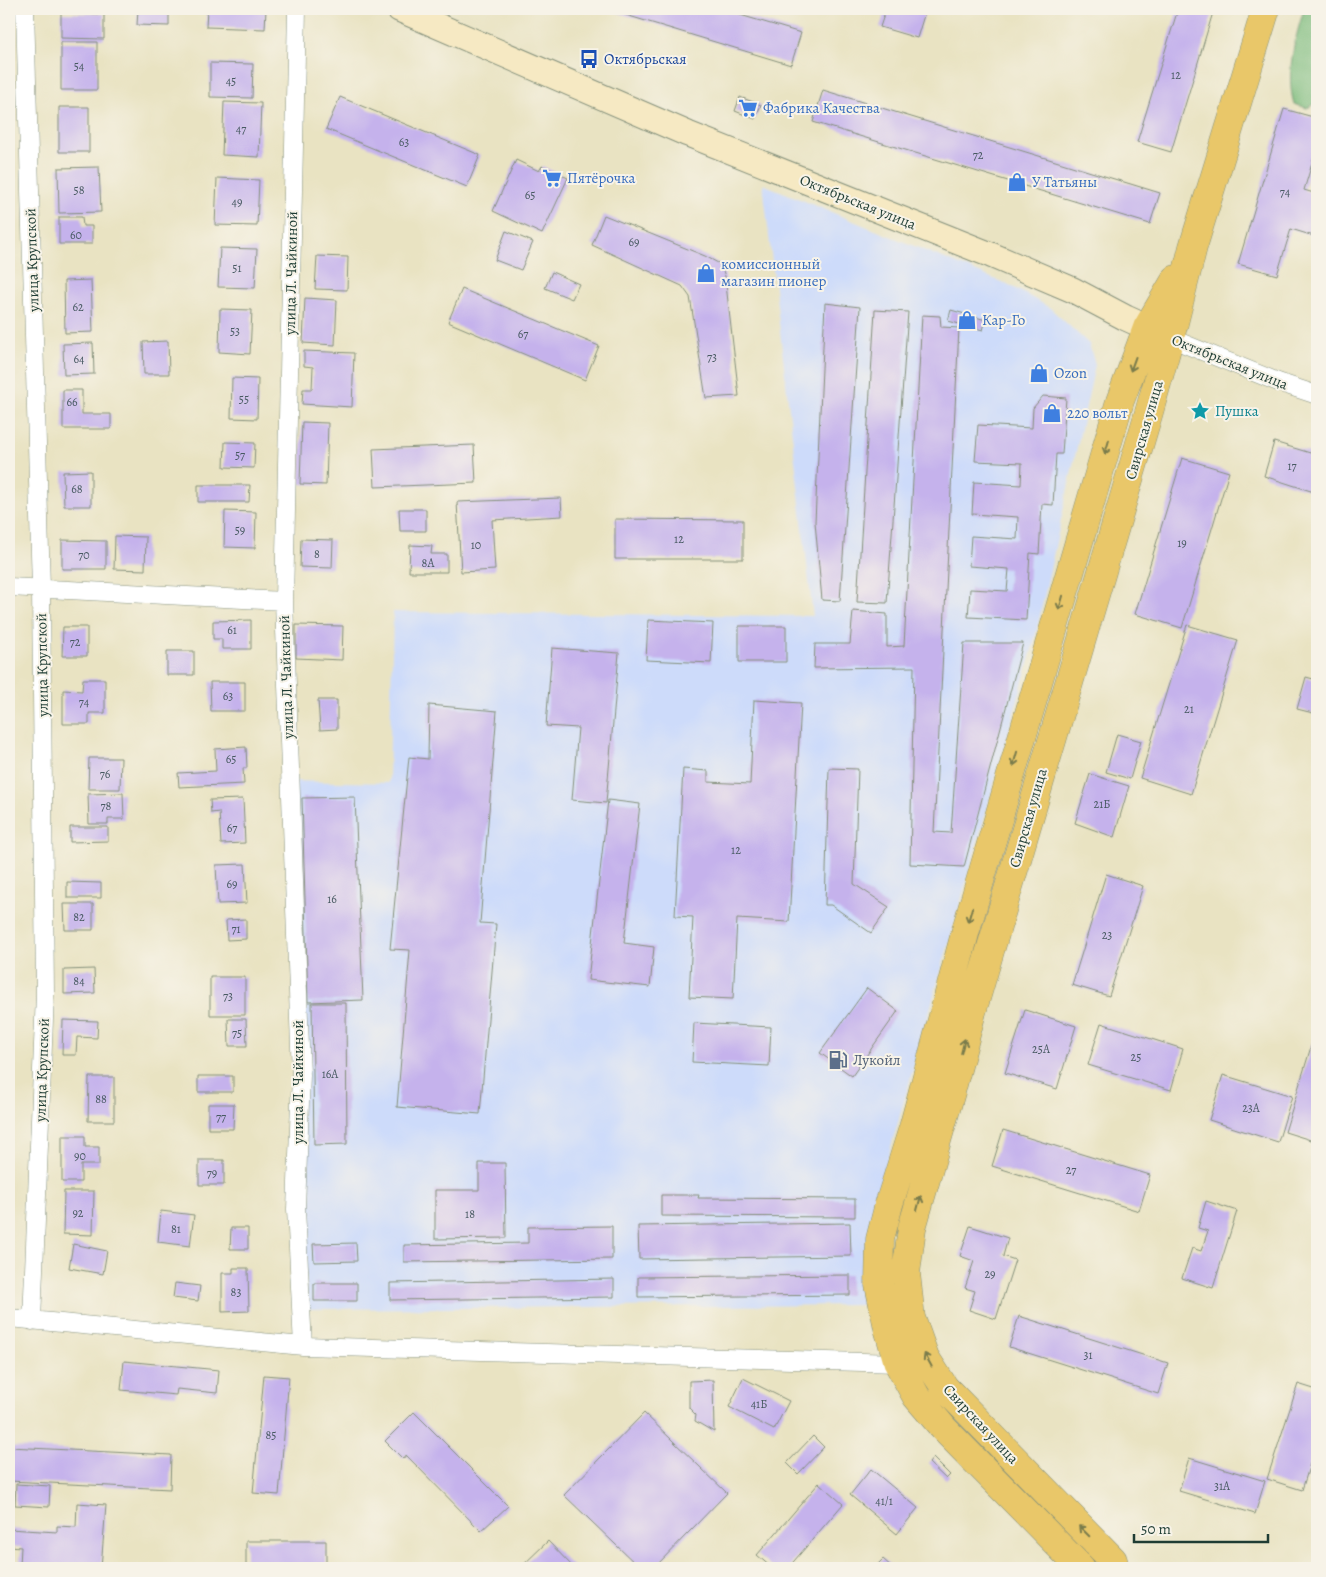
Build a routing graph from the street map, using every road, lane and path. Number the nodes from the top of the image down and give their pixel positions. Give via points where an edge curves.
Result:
1 (25, 9) edge
2 (297, 9) edge
3 (399, 9) edge
4 (1266, 9) edge
5 (1159, 333) junction
6 (1317, 395) edge
7 (9, 588) edge
8 (41, 589) junction
9 (284, 601) junction
10 (9, 1318) edge
11 (32, 1321) junction
12 (303, 1346) junction
13 (898, 1363) junction
14 (1081, 1568) edge
15 (1115, 1568) edge

1 - 8 street, улица Крупской
2 - 9 street, улица Л. Чайкиной
3 - 5 main road, Октябрьская улица via 688,134 1023,268
4 - 5 highway, Свирская улица via 1193,247
5 - 6 street, Октябрьская улица
5 -> 13 highway, Свирская улица via 1120,401 889,1204 880,1240 879,1285
15 -> 5 highway, Свирская улица via 1113,1560 945,1388 925,1357 912,1318 906,1273 912,1228 972,1012 1147,421
7 - 8 street
8 - 9 street
8 - 11 street, улица Крупской via 44,994
9 - 12 street, улица Л. Чайкиной via 301,1075 296,1209
10 - 11 street
11 - 12 street
12 - 13 street
13 - 14 highway, Свирская улица via 916,1396 945,1430

